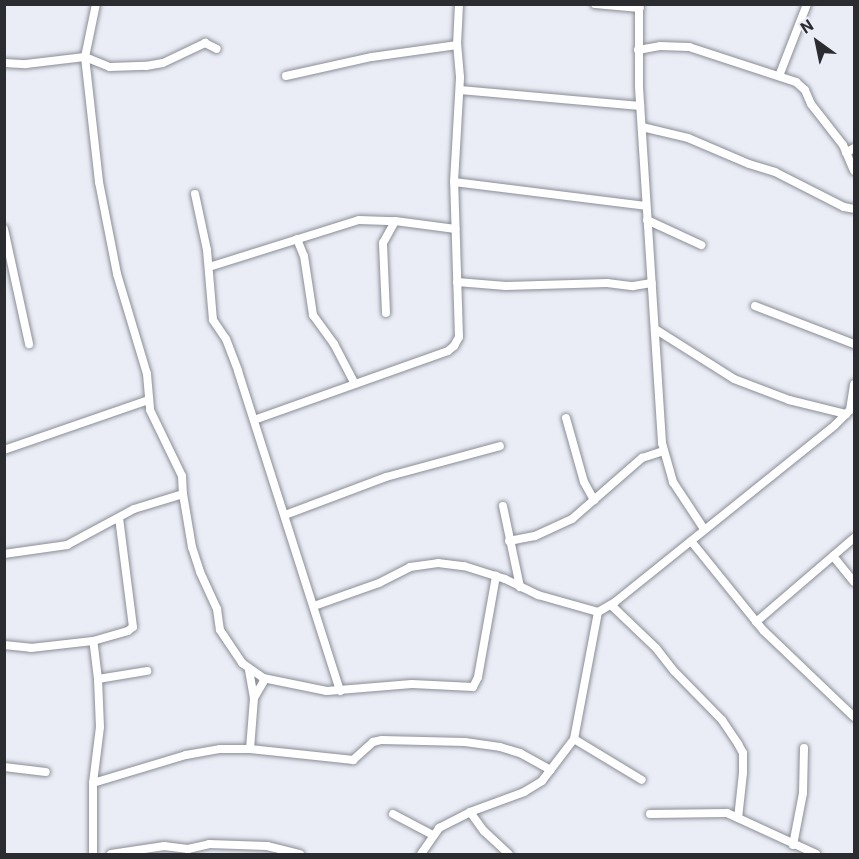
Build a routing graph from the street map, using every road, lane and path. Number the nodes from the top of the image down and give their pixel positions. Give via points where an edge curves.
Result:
1 (96, 4) edge
2 (459, 4) edge
3 (595, 4) edge
4 (807, 4) edge
5 (639, 6) edge
6 (457, 45) junction
7 (217, 49) dead end
8 (638, 50) junction
9 (85, 57) junction
10 (4, 63) edge
11 (286, 76) dead end
12 (779, 76) junction
13 (460, 90) junction
14 (640, 106) junction
15 (642, 128) junction
16 (855, 148) edge
17 (846, 153) junction
18 (855, 171) edge
19 (454, 182) junction
20 (195, 194) dead end
21 (646, 206) junction
22 (855, 209) edge
23 (395, 220) junction
24 (647, 220) junction
25 (4, 229) edge
26 (455, 229) junction
27 (297, 239) junction
28 (701, 245) dead end
29 (209, 267) junction
30 (457, 282) junction
31 (652, 283) junction
32 (755, 306) dead end
33 (386, 313) dead end
34 (655, 329) junction
35 (29, 344) dead end
36 (855, 344) edge
37 (355, 384) junction
38 (855, 384) edge
39 (148, 400) junction
40 (846, 414) junction
41 (566, 418) dead end
42 (254, 420) junction
43 (500, 446) dead end
44 (4, 450) edge
45 (664, 451) junction
46 (183, 494) junction
47 (594, 500) junction
48 (503, 506) dead end
49 (285, 515) junction
50 (119, 518) junction
51 (704, 529) junction
52 (855, 538) edge
53 (509, 541) junction
54 (691, 541) junction
55 (4, 554) edge
56 (833, 556) junction
57 (496, 576) junction
58 (855, 582) edge
59 (520, 588) junction
60 (611, 605) junction
61 (314, 606) junction
62 (598, 612) junction
63 (756, 622) junction
64 (93, 641) junction
65 (4, 645) edge
66 (249, 670) junction
67 (147, 671) dead end
68 (99, 679) junction
69 (265, 679) junction
70 (340, 691) junction
71 (254, 698) junction
72 (855, 717) edge
73 (574, 739) junction
74 (804, 748) dead end
75 (250, 749) junction
76 (4, 767) edge
77 (551, 770) junction
78 (46, 772) dead end
79 (642, 780) dead end
80 (93, 783) junction
81 (470, 812) junction
82 (393, 814) dead end
83 (650, 814) dead end
84 (738, 818) junction
85 (433, 835) junction
86 (793, 845) junction
87 (93, 855) edge
88 (111, 855) edge
89 (300, 855) edge
90 (421, 855) edge
91 (509, 855) edge
92 (816, 855) edge

1 - 9 street
2 - 6 street
3 - 5 street
4 - 12 street
5 - 8 street
6 - 11 street via 350,60
6 - 13 street
7 - 9 street via 205,43 163,63 146,66 110,66
8 - 12 street via 689,47
8 - 14 street
9 - 10 street
9 - 39 street via 99,182 117,274 147,374
12 - 17 street via 805,90
13 - 14 street
13 - 19 street
14 - 15 street
15 - 21 street
15 - 22 street via 688,138 775,171
16 - 17 street
17 - 18 street
19 - 21 street
19 - 26 street
20 - 29 street
21 - 24 street
23 - 26 street
23 - 27 street via 359,220
23 - 33 street via 383,243
24 - 28 street
24 - 31 street
25 - 35 street
26 - 30 street
27 - 29 street
27 - 37 street via 304,256 313,315
29 - 42 street via 213,320 226,339
30 - 31 street via 506,286
30 - 37 street via 459,337 454,346
31 - 34 street
32 - 36 street
34 - 40 street via 734,379 789,400
34 - 45 street
37 - 42 street
38 - 40 street via 853,402
39 - 44 street
39 - 46 street via 182,476
40 - 51 street
41 - 47 street via 584,482
42 - 49 street
43 - 49 street via 386,477
45 - 47 street via 642,458
45 - 51 street via 673,482
46 - 50 street via 134,509
46 - 66 street via 192,547 217,609 219,630
47 - 53 street via 555,528
48 - 53 street
49 - 61 street
50 - 55 street via 67,544
50 - 64 street via 133,627
51 - 54 street
52 - 56 street
53 - 59 street
54 - 60 street
54 - 63 street
56 - 58 street
56 - 63 street
57 - 59 street
57 - 61 street via 451,563 423,564
57 - 70 street via 473,687 412,684
59 - 62 street
60 - 62 street
60 - 84 street via 722,720 738,744 743,753 743,773
61 - 70 street
62 - 73 street
63 - 72 street
64 - 65 street via 30,648
64 - 68 street
66 - 69 street
66 - 71 street
67 - 68 street
68 - 80 street via 100,727
69 - 70 street
69 - 71 street
71 - 75 street
73 - 77 street
73 - 79 street
74 - 86 street via 803,793
75 - 77 street via 354,760 377,741 465,742 520,753
75 - 80 street via 220,749 186,756
76 - 78 street
77 - 81 street via 524,792
80 - 87 street
81 - 85 street
81 - 91 street
82 - 85 street
83 - 84 street via 727,813
84 - 86 street
85 - 90 street
86 - 92 street
88 - 89 street via 164,846 188,849 210,844 267,846

